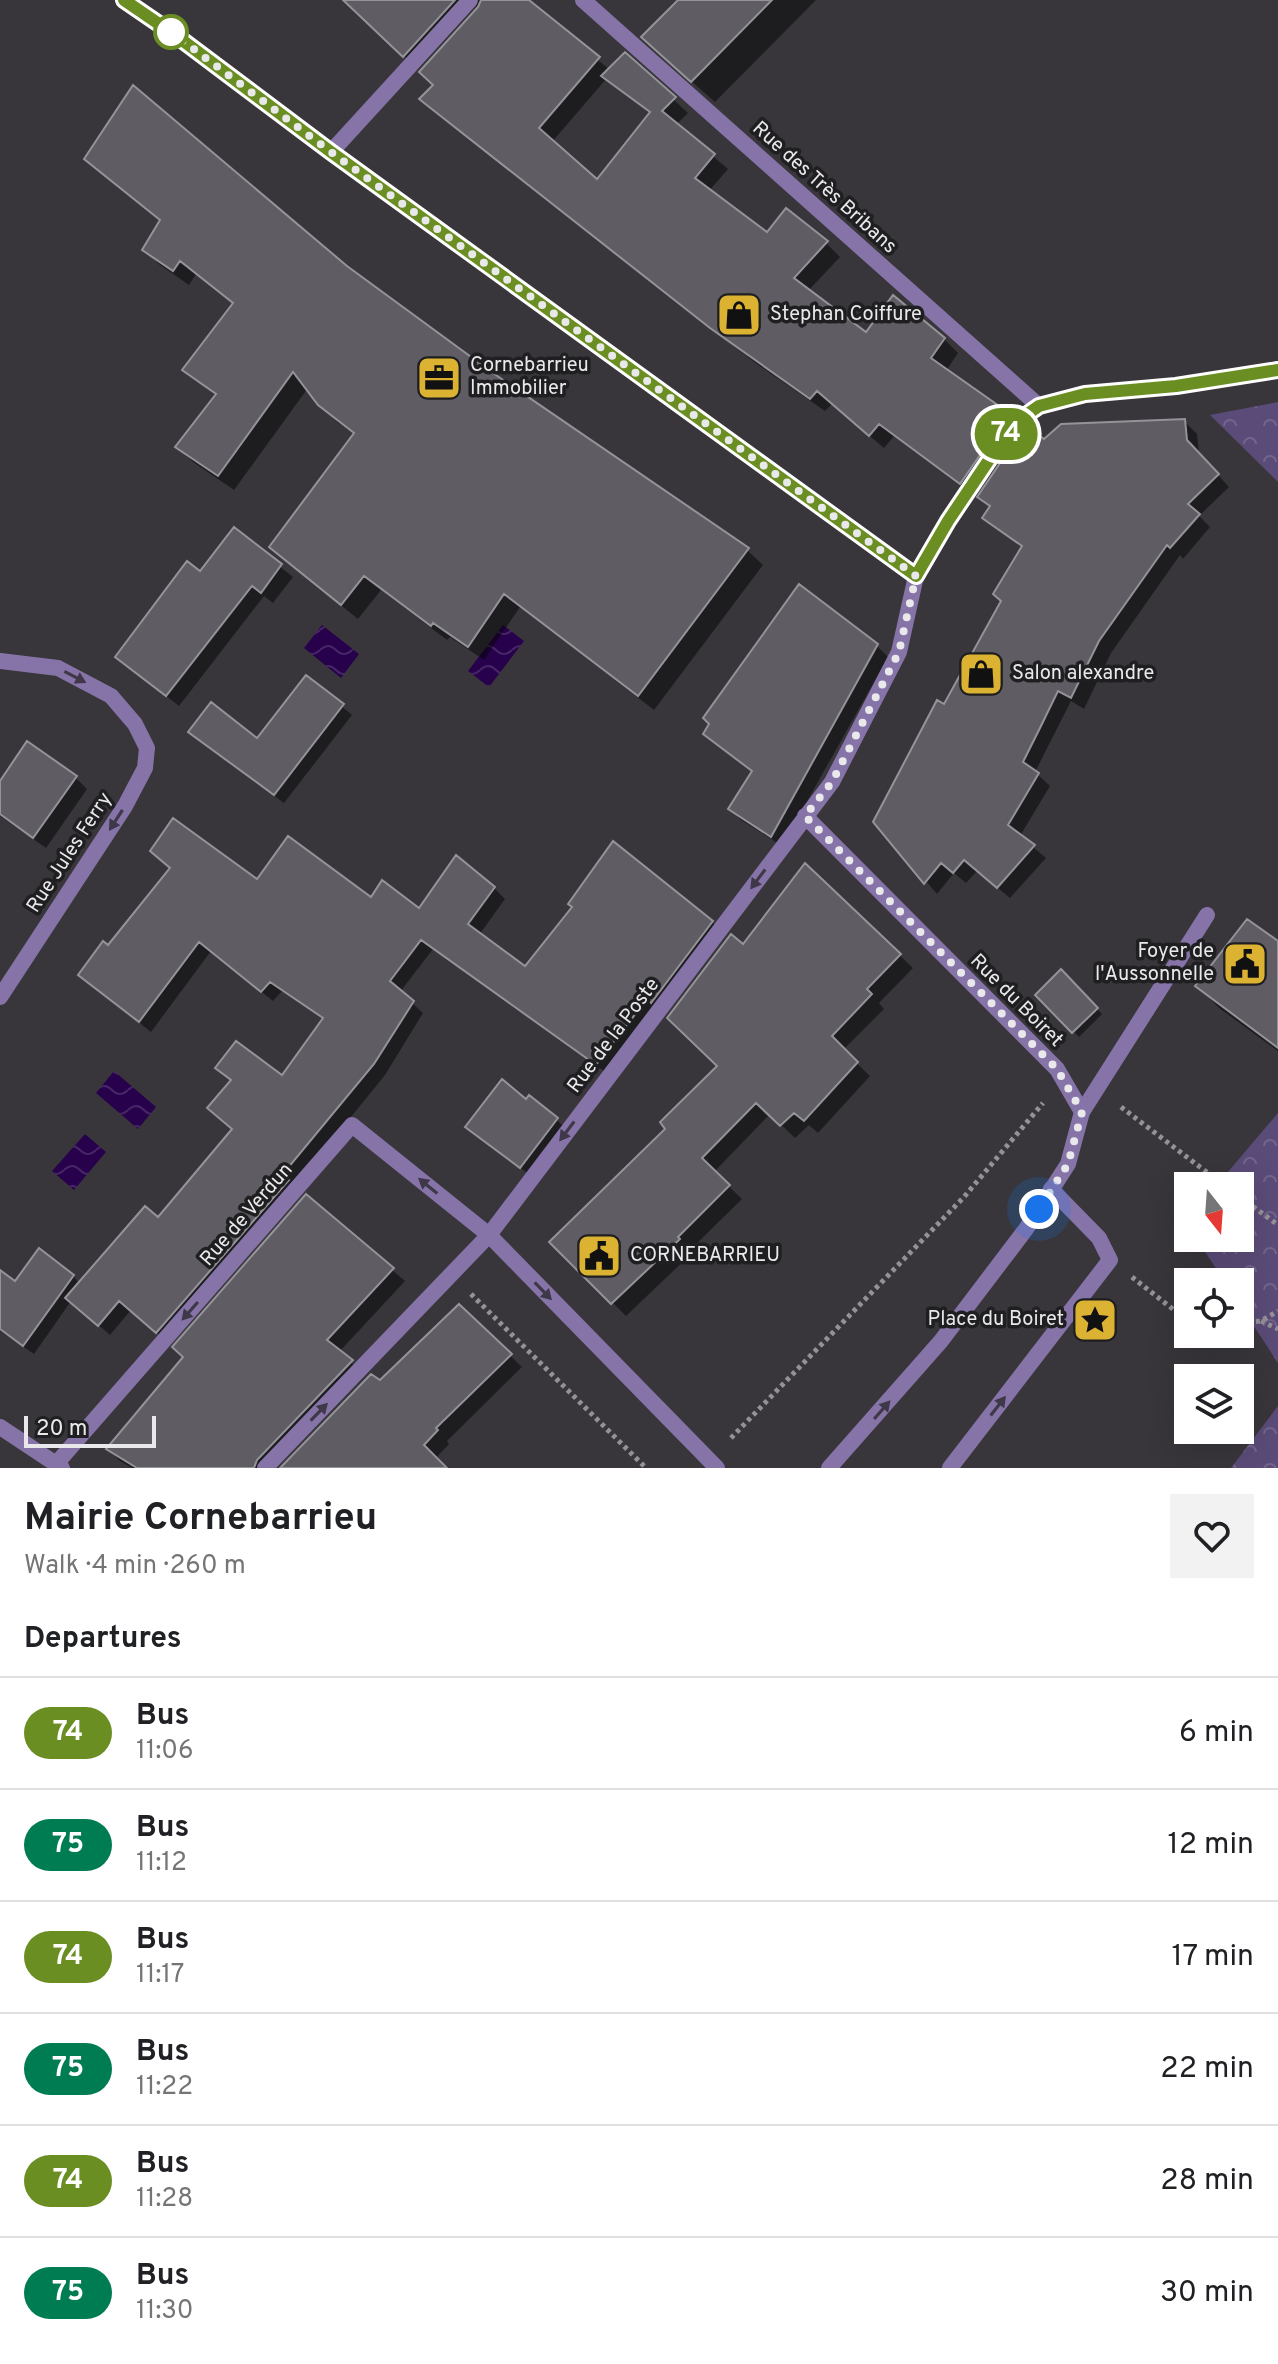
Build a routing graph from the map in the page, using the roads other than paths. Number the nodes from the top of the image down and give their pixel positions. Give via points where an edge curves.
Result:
1 (124, 0) edge
2 (470, 0) edge
3 (583, 0) edge
4 (331, 152) junction
5 (1278, 370) edge
6 (1039, 406) junction
7 (916, 576) junction
8 (0, 661) edge
9 (805, 816) junction
10 (1207, 915) dead end
11 (0, 997) edge
12 (1082, 1112) junction
13 (1051, 1189) junction
14 (489, 1235) junction
15 (0, 1427) edge
16 (713, 1464) edge
17 (59, 1466) edge
18 (265, 1468) edge
19 (829, 1468) edge
20 (950, 1468) edge

1 - 4 street
2 - 4 street
3 - 6 street, Rue des Très Bribans
4 - 7 street
5 - 6 street via 1085,394
6 - 7 street, Rue de la Poste via 1013,424
7 - 9 street, Rue de la Poste via 899,652 832,782
8 -> 11 street, Rue Jules Ferry via 58,668 111,696 147,748 145,768 125,806
9 - 12 street, Rue du Boiret via 1057,1069
9 -> 14 street, Rue de la Poste
10 - 12 street
12 - 13 street via 1068,1164
19 -> 13 street via 941,1341
20 -> 13 street via 1110,1260 1099,1238
14 -> 16 street
14 -> 17 street, Rue de Verdun via 352,1125
18 -> 14 street, Rue de la Poste
15 - 17 street

